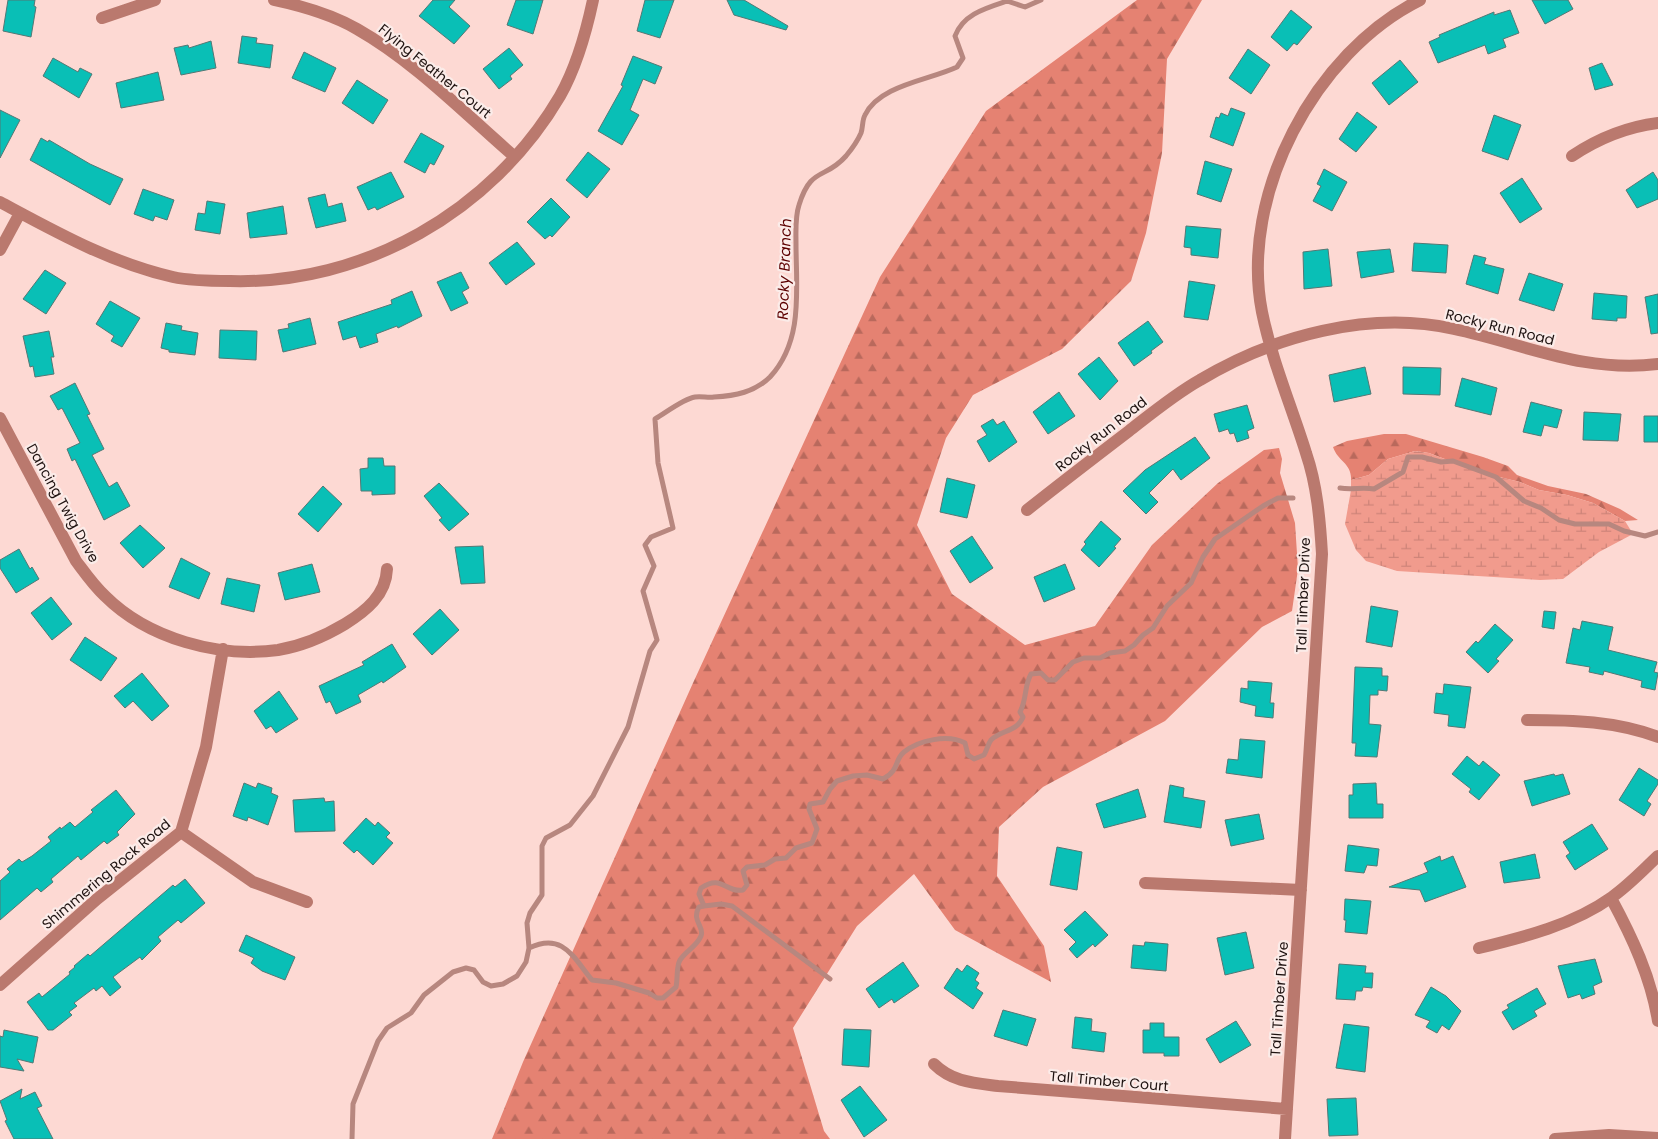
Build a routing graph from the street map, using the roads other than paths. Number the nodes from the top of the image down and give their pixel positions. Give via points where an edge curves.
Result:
1 (155, 0) edge
2 (274, 0) edge
3 (593, 0) edge
4 (1420, 0) edge
5 (102, 18) dead end
6 (1658, 123) edge
7 (1572, 156) dead end
8 (514, 157) junction
9 (0, 202) edge
10 (20, 213) junction
11 (0, 250) edge
12 (1269, 347) junction
13 (1658, 364) edge
14 (0, 418) edge
15 (1027, 510) dead end
16 (387, 569) dead end
17 (223, 650) junction
18 (1528, 720) dead end
19 (1658, 737) edge
20 (181, 832) junction
21 (1658, 856) edge
22 (1145, 883) dead end
23 (1301, 890) junction
24 (1611, 898) junction
25 (307, 902) dead end
26 (1479, 948) dead end
27 (0, 984) edge
28 (1658, 1021) edge
29 (934, 1064) dead end
30 (1287, 1109) junction
31 (1658, 1135) edge
32 (1285, 1139) edge
33 (1554, 1139) edge

1 - 5 street
2 - 8 street, Flying Feather Court via 327,14 377,41
3 - 8 street via 586,33 560,94 547,117
4 - 12 street, Tall Timber Drive via 1380,26 1336,67 1300,117 1285,148 1267,204 1260,241 1258,278
6 - 7 street via 1614,133
8 - 10 street via 483,188 413,238 340,268 286,280 246,282 174,277 91,250
9 - 10 street
10 - 11 street
12 - 13 street, Rocky Run Road via 1333,329 1408,324 1453,328 1581,362
12 - 15 street, Rocky Run Road via 1199,380
12 - 23 street, Tall Timber Drive via 1307,454 1320,518 1322,554
14 - 17 street, Dancing Twig Drive via 76,561 106,598 149,628
16 - 17 street, Dancing Twig Drive via 385,586 379,597 328,634 278,650
17 - 20 street, Shimmering Rock Road via 206,747
18 - 19 street via 1605,723
20 - 25 street via 253,882
20 - 27 street, Shimmering Rock Road via 97,899
21 - 24 street
22 - 23 street
23 - 30 street, Tall Timber Drive
24 - 26 street via 1552,927
24 - 28 street via 1646,973
29 - 30 street, Tall Timber Court via 948,1076 964,1082
30 - 32 street, Tall Timber Drive
31 - 33 street

